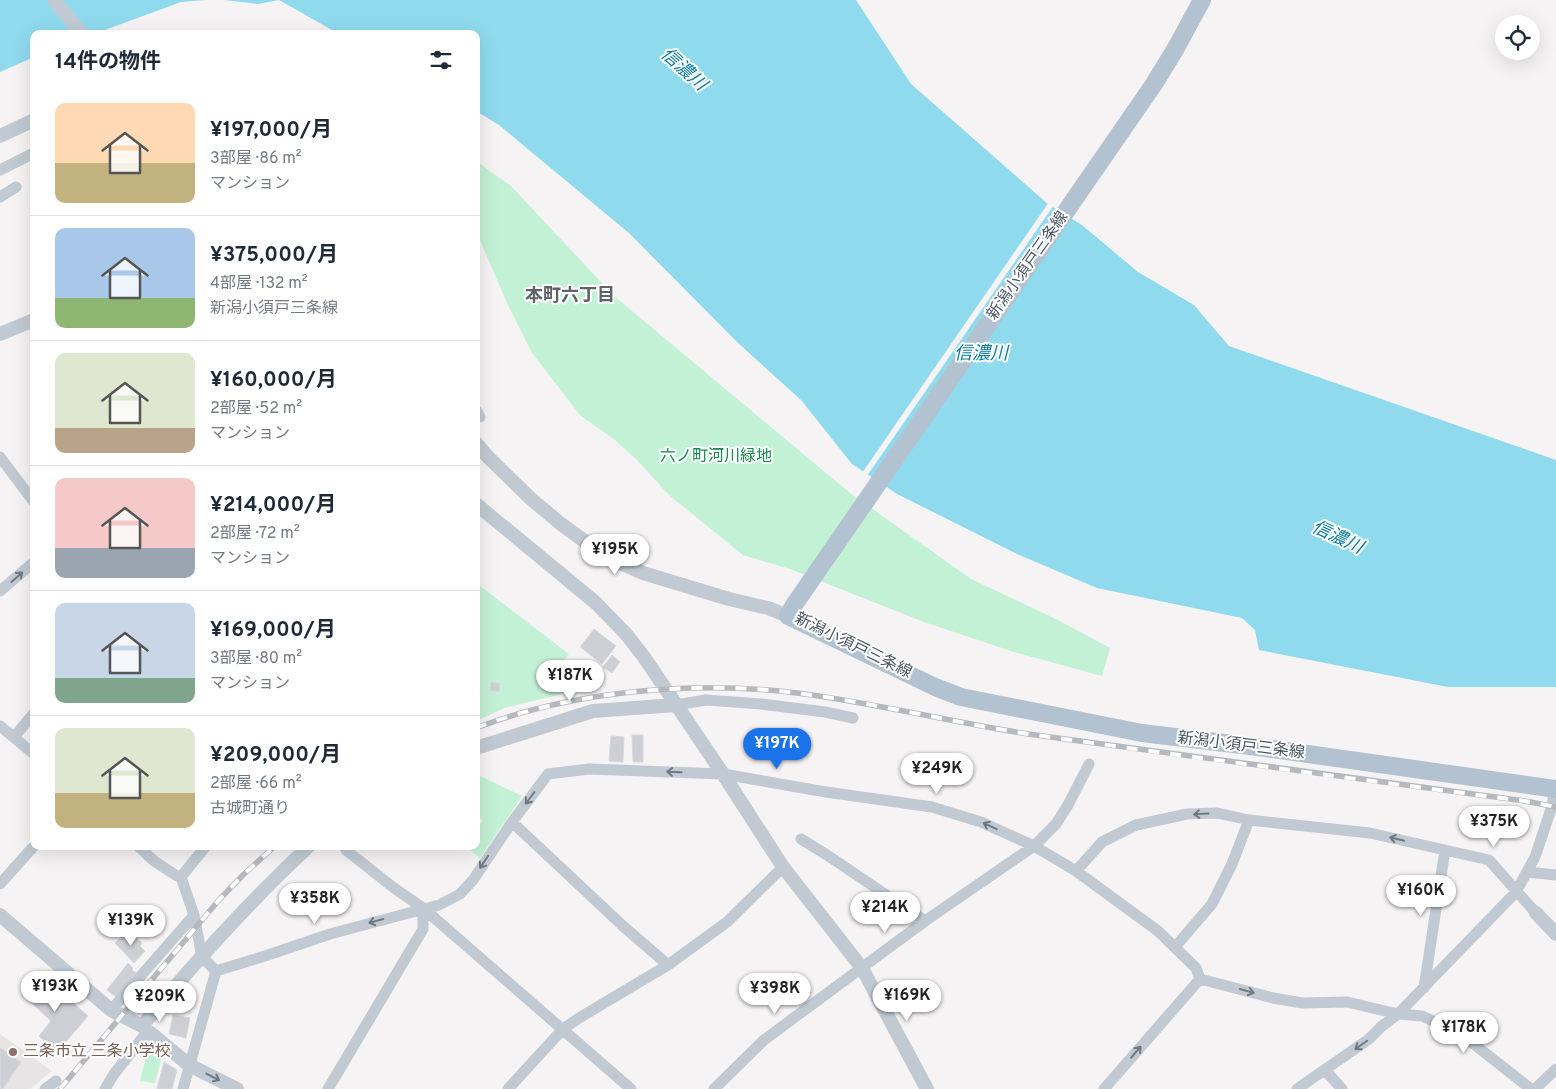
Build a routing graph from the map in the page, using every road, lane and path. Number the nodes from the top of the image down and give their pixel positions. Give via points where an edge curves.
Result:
1 (54, 0) edge
2 (1202, 0) edge
3 (79, 30) edge
4 (30, 122) edge
5 (0, 136) edge
6 (30, 155) edge
7 (0, 170) edge
8 (16, 188) dead end
9 (0, 197) edge
10 (30, 322) edge
11 (0, 334) edge
12 (480, 448) edge
13 (1, 461) edge
14 (30, 497) edge
15 (480, 507) edge
16 (30, 565) edge
17 (0, 591) edge
18 (791, 610) junction
19 (676, 705) junction
20 (853, 718) dead end
21 (30, 719) edge
22 (0, 726) edge
23 (14, 737) junction
24 (480, 747) edge
25 (30, 751) edge
26 (1089, 764) dead end
27 (723, 774) junction
28 (1555, 789) edge
29 (1250, 820) junction
30 (512, 822) junction
31 (801, 839) dead end
32 (1034, 846) junction
33 (30, 850) edge
34 (142, 850) edge
35 (203, 850) edge
36 (305, 850) edge
37 (346, 850) edge
38 (1445, 850) junction
39 (783, 867) junction
40 (1076, 871) junction
41 (1527, 872) junction
42 (1556, 875) edge
43 (181, 877) junction
44 (0, 884) edge
45 (1516, 892) junction
46 (423, 908) junction
47 (1536, 913) joint
48 (0, 915) edge
49 (194, 915) junction
50 (924, 922) junction
51 (1556, 934) edge
52 (1175, 947) junction
53 (202, 957) junction
54 (668, 964) junction
55 (862, 968) junction
56 (216, 972) junction
57 (1200, 979) junction
58 (1424, 988) junction
59 (111, 1010) junction
60 (1398, 1014) junction
61 (145, 1029) junction
62 (563, 1029) junction
63 (189, 1065) junction
64 (1325, 1070) junction
65 (1556, 1070) edge
66 (56, 1081) dead end
67 (45, 1089) edge
68 (105, 1089) edge
69 (183, 1089) edge
70 (238, 1089) edge
71 (328, 1089) edge
72 (508, 1089) edge
73 (631, 1089) edge
74 (714, 1089) edge
75 (927, 1089) edge
76 (1104, 1089) edge
77 (1297, 1089) edge
78 (1342, 1089) edge
79 (1531, 1089) edge
80 (1535, 1089) edge

1 - 3 street
2 - 18 main road, 新潟小須戸三条線 via 1176,48 1126,125
4 - 5 street
6 - 7 street
8 - 9 street
10 - 11 street
12 - 18 street via 530,498 605,556 643,573 729,599
13 - 14 street
15 - 19 street via 612,619 644,657
17 -> 16 street
18 - 28 main road, 新潟小須戸三条線 via 961,697 1142,733
19 - 20 street via 706,700 761,704
19 - 24 street via 593,711
19 - 27 street
21 - 23 street
22 - 23 street
23 - 25 street
26 - 32 street via 1056,824
27 -> 30 street via 589,769 548,774
32 -> 27 street via 981,822 932,807
27 - 39 street
28 - 41 street via 1536,857
38 -> 29 street via 1370,833
29 -> 40 street via 1217,813 1187,814 1136,825 1102,842
29 - 52 street via 1212,904
30 -> 46 street via 460,894 439,905
30 - 54 street
31 - 50 street
32 - 40 street
32 - 50 street
33 - 44 street
34 - 43 street
35 - 43 street
36 - 53 street
37 - 46 street
38 - 45 street via 1489,860
38 - 58 street
39 - 54 street via 727,922
39 - 55 street
40 - 52 street via 1158,930
41 - 42 street
41 - 45 street
43 - 49 street
45 - 47 street
45 - 58 street
46 -> 56 street via 330,934
46 - 62 street
46 - 71 street via 423,929
47 - 51 street
48 - 59 street
49 - 53 street
49 - 59 street
50 - 55 street
52 - 57 street via 1196,968
53 - 56 street
53 - 61 street
54 - 62 street
55 - 74 street via 764,1040
55 - 75 street
56 - 63 street
57 -> 60 street via 1273,998 1302,1003 1347,1002
76 -> 57 street
58 - 60 street
59 - 61 street
60 -> 64 street
60 - 79 street via 1422,1016 1461,1034
61 - 63 street
61 - 68 street
62 - 72 street
62 - 73 street
63 - 69 street
63 -> 70 street
64 - 77 street
64 - 78 street
65 - 80 street
66 - 67 street

